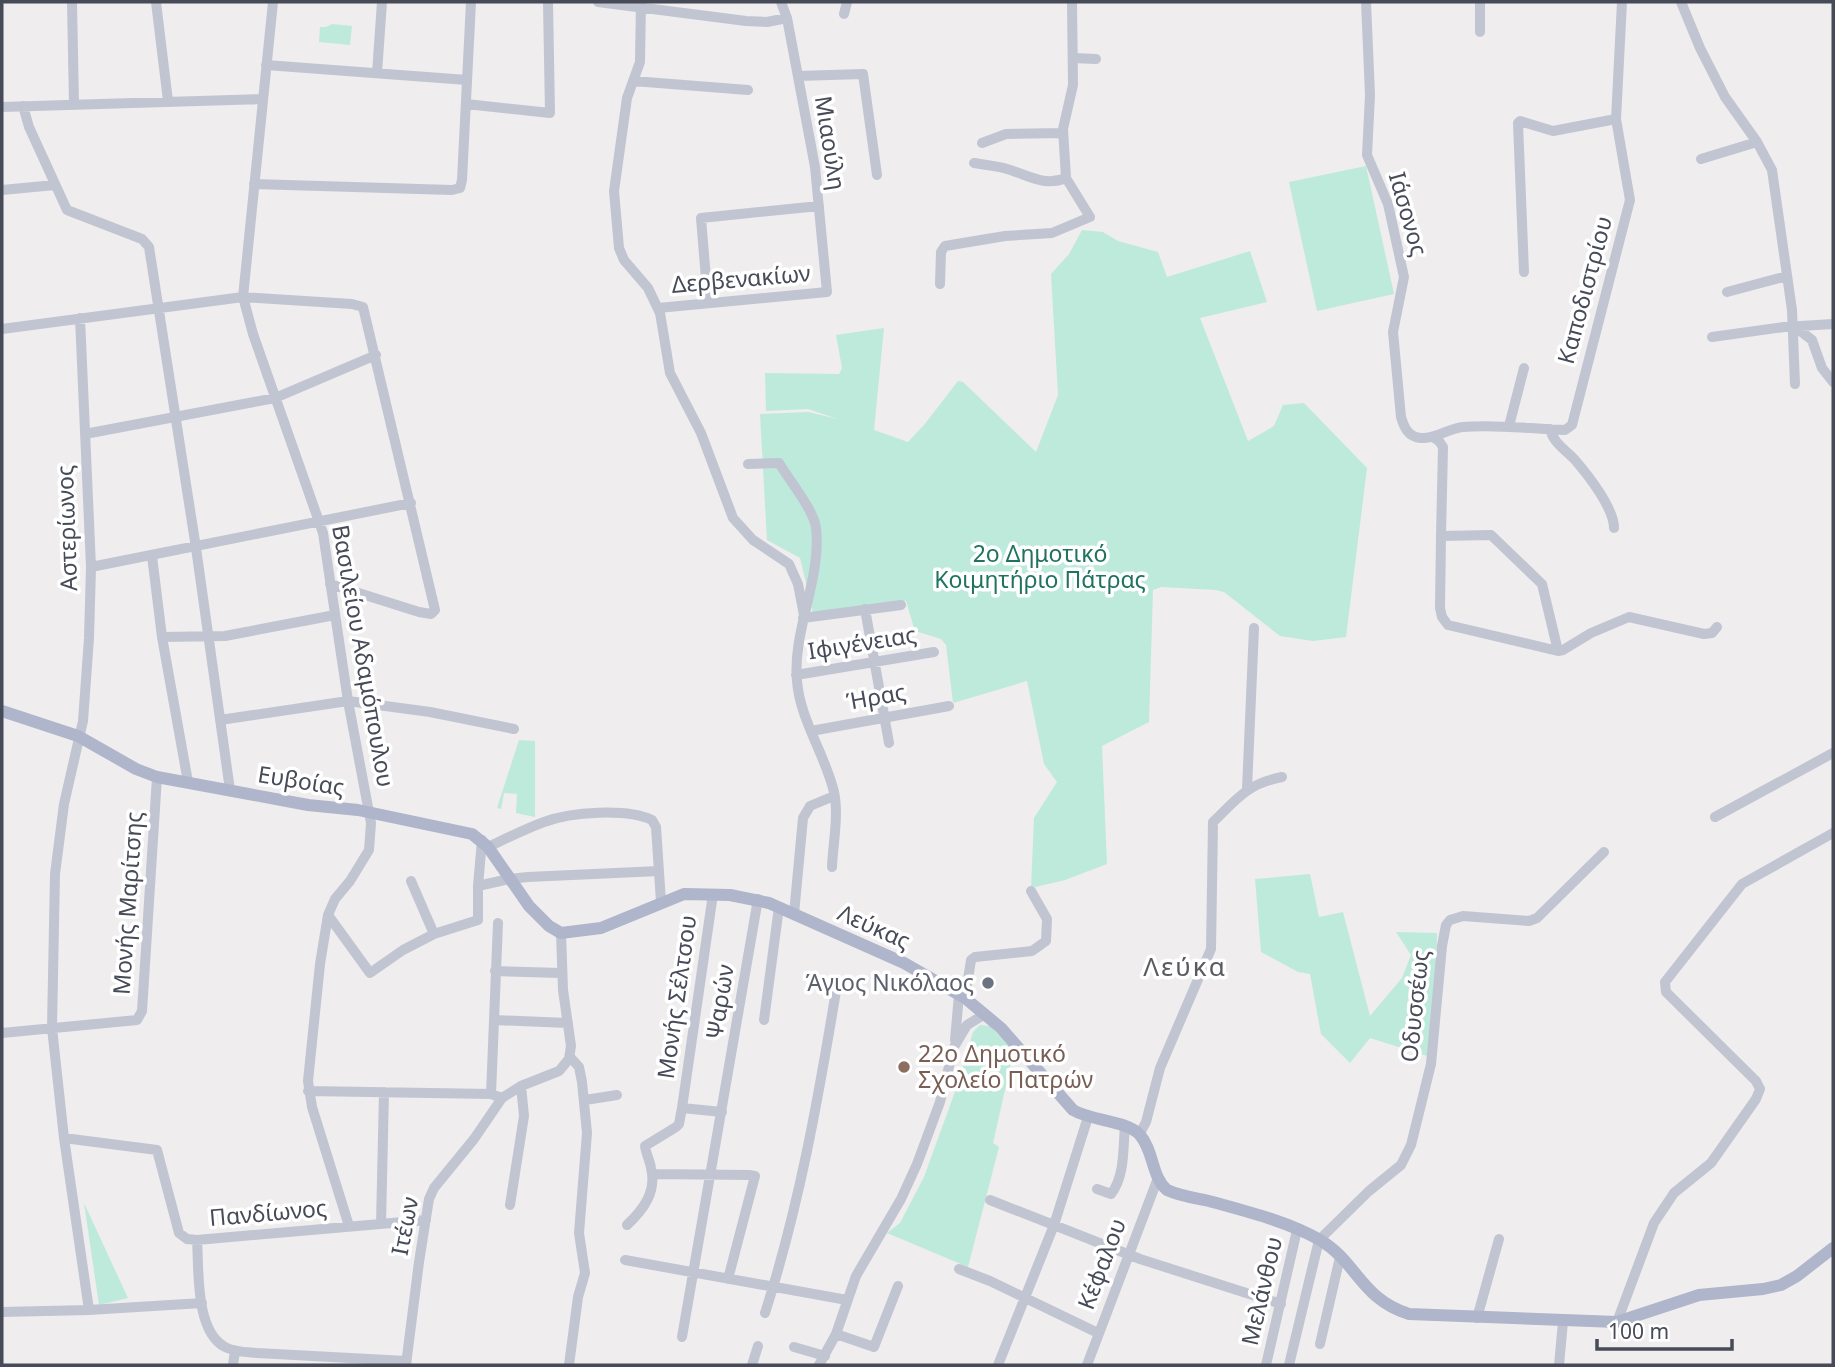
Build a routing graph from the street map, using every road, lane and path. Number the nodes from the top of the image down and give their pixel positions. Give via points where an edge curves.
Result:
1 (72, 2) edge
2 (156, 2) edge
3 (272, 2) edge
4 (382, 2) edge
5 (471, 2) edge
6 (548, 2) edge
7 (598, 2) edge
8 (781, 2) edge
9 (847, 2) edge
10 (1072, 2) edge
11 (1366, 2) edge
12 (1479, 2) edge
13 (1622, 2) edge
14 (1681, 2) edge
15 (641, 5) edge
16 (844, 14) dead end
17 (787, 18) junction
18 (1480, 32) dead end
19 (1073, 58) junction
20 (1096, 60) dead end
21 (266, 65) junction
22 (377, 73) junction
23 (798, 76) junction
24 (467, 80) junction
25 (633, 81) junction
26 (748, 90) dead end
27 (262, 99) junction
28 (168, 102) junction
29 (74, 104) junction
30 (466, 104) junction
31 (23, 106) junction
32 (2, 107) edge
33 (1616, 119) junction
34 (1063, 134) junction
35 (1757, 142) junction
36 (982, 143) dead end
37 (1701, 159) dead end
38 (974, 163) dead end
39 (877, 175) dead end
40 (1066, 178) junction
41 (254, 184) junction
42 (55, 186) junction
43 (2, 190) edge
44 (820, 206) junction
45 (1524, 272) dead end
46 (1787, 276) junction
47 (940, 285) dead end
48 (827, 292) joint
49 (1727, 292) dead end
50 (243, 297) junction
51 (708, 303) junction
52 (658, 308) junction
53 (157, 309) junction
54 (80, 318) junction
55 (1833, 324) edge
56 (1794, 326) junction
57 (2, 329) edge
58 (1712, 337) dead end
59 (376, 355) junction
60 (1524, 368) dead end
61 (1833, 382) edge
62 (1795, 384) dead end
63 (275, 398) junction
64 (176, 417) junction
65 (1508, 426) junction
66 (1550, 429) junction
67 (85, 434) junction
68 (1433, 436) junction
69 (748, 464) dead end
70 (411, 503) junction
71 (321, 522) junction
72 (1614, 528) dead end
73 (1441, 536) junction
74 (196, 548) junction
75 (152, 556) junction
76 (91, 567) junction
77 (330, 584) junction
78 (901, 606) dead end
79 (865, 609) junction
80 (335, 615) junction
81 (804, 617) junction
82 (1717, 627) dead end
83 (1254, 628) dead end
84 (209, 636) junction
85 (162, 637) junction
86 (1558, 651) junction
87 (934, 652) dead end
88 (873, 661) junction
89 (796, 675) junction
90 (348, 701) junction
91 (949, 706) dead end
92 (2, 711) edge
93 (884, 717) junction
94 (220, 720) junction
95 (514, 729) dead end
96 (811, 731) junction
97 (78, 736) junction
98 (889, 743) dead end
99 (1833, 753) edge
100 (157, 777) junction
101 (1282, 777) dead end
102 (188, 782) junction
103 (1247, 789) junction
104 (230, 790) junction
105 (834, 796) junction
106 (369, 813) junction
107 (1715, 817) dead end
108 (1833, 833) edge
109 (485, 844) junction
110 (1604, 852) dead end
111 (832, 867) dead end
112 (659, 871) junction
113 (509, 879) junction
114 (411, 881) dead end
115 (478, 886) junction
116 (1031, 891) dead end
117 (713, 894) junction
118 (758, 899) junction
119 (661, 902) junction
120 (779, 907) junction
121 (794, 914) junction
122 (328, 915) junction
123 (498, 923) dead end
124 (561, 933) junction
125 (433, 934) junction
126 (495, 971) junction
127 (561, 973) junction
128 (836, 992) dead end
129 (962, 997) junction
130 (985, 1014) junction
131 (494, 1020) junction
132 (764, 1020) dead end
133 (568, 1023) junction
134 (52, 1028) junction
135 (2, 1033) edge
136 (954, 1047) junction
137 (570, 1057) junction
138 (521, 1086) junction
139 (308, 1091) junction
140 (384, 1093) junction
141 (617, 1095) dead end
142 (497, 1096) junction
143 (585, 1100) junction
144 (682, 1108) junction
145 (722, 1112) junction
146 (1088, 1117) junction
147 (1125, 1126) junction
148 (1139, 1135) junction
149 (64, 1138) junction
150 (653, 1174) junction
151 (710, 1174) junction
152 (1158, 1178) junction
153 (1097, 1189) dead end
154 (990, 1200) dead end
155 (510, 1205) dead end
156 (426, 1220) junction
157 (381, 1224) junction
158 (1054, 1225) junction
159 (627, 1226) dead end
160 (349, 1227) junction
161 (1297, 1230) junction
162 (1499, 1239) dead end
163 (197, 1240) junction
164 (1319, 1240) junction
165 (1833, 1248) edge
166 (1128, 1255) junction
167 (1340, 1257) junction
168 (625, 1260) dead end
169 (959, 1269) dead end
170 (694, 1273) junction
171 (727, 1279) junction
172 (898, 1286) dead end
173 (774, 1287) junction
174 (1025, 1298) junction
175 (847, 1300) junction
176 (202, 1303) junction
177 (1281, 1304) junction
178 (89, 1310) junction
179 (2, 1312) edge
180 (765, 1313) dead end
181 (1477, 1318) junction
182 (1563, 1322) junction
183 (1617, 1322) junction
184 (1098, 1333) junction
185 (836, 1334) junction
186 (682, 1337) dead end
187 (1320, 1343) dead end
188 (758, 1346) dead end
189 (794, 1347) dead end
190 (235, 1351) junction
191 (822, 1360) edge
192 (406, 1363) edge
193 (1267, 1363) edge
194 (233, 1365) edge
195 (569, 1365) edge
196 (752, 1365) edge
197 (998, 1365) edge
198 (1087, 1365) edge
199 (1289, 1365) edge
200 (1559, 1365) edge

1 - 29 street
2 - 28 street
3 - 21 street, Βασιλείου Αδαμόπουλου
4 - 22 street
5 - 24 street
6 - 30 street via 550,113
7 - 15 street
8 - 17 street, Μιαούλη
9 - 16 street
10 - 19 street
11 - 68 street, Ιάσονος via 1367,155 1388,204 1404,278 1393,332 1401,417 1411,435
12 - 18 street
13 - 33 street, Καποδιστρίου
14 - 35 street via 1725,97
15 - 17 street via 746,21
15 - 25 street via 640,62
17 - 23 street, Μιαούλη
19 - 20 street
19 - 34 street via 1073,85
21 - 22 street
21 - 27 street, Βασιλείου Αδαμόπουλου
22 - 24 street
23 - 39 street via 863,74
23 - 44 street, Μιαούλη
24 - 30 street
25 - 26 street
25 - 52 street via 614,191 617,236 624,260
27 - 28 street
27 - 41 street, Βασιλείου Αδαμόπουλου
28 - 29 street
29 - 31 street
30 - 41 street via 460,188
31 - 32 street
31 - 42 street
33 - 45 street via 1553,131 1518,123
33 - 66 street, Καποδιστρίου via 1630,200 1572,425
34 - 36 street via 1006,134
34 - 40 street
35 - 37 street
35 - 46 street via 1773,175
38 - 40 street via 1055,183
40 - 47 street via 1090,217 1052,233 945,246
41 - 50 street, Βασιλείου Αδαμόπουλου
42 - 43 street
42 - 53 street via 68,211 146,241
44 - 48 street, Μιαούλη
44 - 51 street via 701,218
46 - 49 street
46 - 56 street
48 - 51 street, Δερβενακίων
50 - 53 street
50 - 59 street via 362,305
50 - 63 street, Βασιλείου Αδαμόπουλου
51 - 52 street, Δερβενακίων
52 - 81 street via 670,373 701,433 731,515 745,533 789,564
53 - 54 street
53 - 64 street
54 - 57 street
54 - 67 street, Αστερίωνος
55 - 56 street
56 - 58 street
56 - 61 street via 1812,340 1822,368
56 - 62 street
59 - 63 street
59 - 70 street
60 - 65 street
63 - 64 street
63 - 71 street, Βασιλείου Αδαμόπουλου
64 - 67 street
64 - 74 street
65 - 66 street
65 - 68 street via 1457,427
66 - 72 street via 1609,508
67 - 76 street, Αστερίωνος
68 - 73 street via 1443,447
69 - 81 street via 779,463 816,527
70 - 71 street
70 - 77 street via 434,612 419,612
71 - 74 street
71 - 77 street, Βασιλείου Αδαμόπουλου
73 - 86 street via 1491,535 1542,583
73 - 86 street via 1440,608 1448,625
74 - 75 street
74 - 84 street
75 - 76 street
75 - 85 street
76 - 97 street, Αστερίωνος via 87,673
77 - 80 street, Βασιλείου Αδαμόπουλου
78 - 79 street
79 - 81 street
79 - 88 street
80 - 84 street
80 - 90 street, Βασιλείου Αδαμόπουλου
81 - 89 street
82 - 86 street via 1704,634 1629,617
83 - 103 street
84 - 85 street
84 - 94 street
85 - 102 street
87 - 88 street, Ιφιγένειας
88 - 89 street, Ιφιγένειας
88 - 93 street
89 - 96 street
90 - 94 street
90 - 95 street
90 - 106 street, Βασιλείου Αδαμόπουλου
91 - 93 street, Ήρας
92 - 97 main road, Ευβοίας
93 - 96 street, Ήρας
93 - 98 street
94 - 104 street
96 - 105 street
97 - 100 main road, Ευβοίας
97 - 134 street, Αστερίωνος via 55,874
99 - 107 street
100 - 102 main road, Ευβοίας
100 - 134 street, Μονής Μαρίτσης via 142,1010 137,1020
101 - 103 street
102 - 104 main road, Ευβοίας
103 - 148 street via 1213,821 1211,949 1160,1068
104 - 106 main road, Ευβοίας
105 - 111 street
105 - 121 street via 810,806 803,818
106 - 109 main road, Ευβοίας via 460,831
106 - 122 street, Βασιλείου Αδαμόπουλου via 369,850
108 - 183 street via 1742,884 1665,982 1665,992 1760,1089 1711,1163 1675,1193 1654,1223
109 - 112 street via 562,818 635,815 652,820 656,827
109 - 113 main road
109 - 115 street
110 - 164 street, Οδυσσέως via 1536,918 1463,916 1446,925 1431,1064 1411,1145 1401,1165
112 - 113 street
112 - 119 street
113 - 115 street
113 - 124 main road via 539,916
114 - 125 street
115 - 125 street via 478,920
116 - 129 street via 1046,919 1046,942 1032,951 975,957
117 - 118 main road, Λεύκας
117 - 119 main road, Λεύκας via 684,894
117 - 144 street, Μονής Σέλτσου
118 - 120 main road, Λεύκας
118 - 145 street, Ψαρών
119 - 124 main road, Λεύκας via 601,928
120 - 121 main road, Λεύκας
120 - 132 street
121 - 129 main road, Λεύκας via 904,963
122 - 125 street via 370,972
122 - 139 street, Βασιλείου Αδαμόπουλου
123 - 126 street
124 - 127 street
126 - 127 street
126 - 131 street
127 - 133 street
128 - 173 street via 807,1159
129 - 130 main road, Λεύκας
129 - 136 street
130 - 136 street via 967,1025
130 - 146 main road, Λεύκας via 1063,1101
131 - 133 street
131 - 142 street
133 - 137 street
134 - 135 street, Μονής Μαρίτσης
134 - 149 street, Αστερίωνος
136 - 175 street via 917,1164
137 - 138 street, Ιτέων via 559,1071
137 - 143 street via 579,1067
138 - 142 street, Ιτέων
138 - 155 street via 524,1116
139 - 140 street
139 - 160 street, Βασιλείου Αδαμόπουλου
140 - 142 street
140 - 157 street
141 - 143 street
142 - 156 street, Ιτέων via 474,1139 434,1188
143 - 195 street via 579,1233 585,1273
144 - 145 street, Μονής Σέλτσου
144 - 150 street via 676,1127 645,1146
145 - 151 street, Ψαρών
146 - 147 main road
146 - 158 street
147 - 148 main road
147 - 153 street via 1115,1189 1111,1194
148 - 152 main road
149 - 163 street via 157,1150 179,1233
149 - 178 street, Αστερίωνος
150 - 151 street
150 - 159 street via 648,1199
151 - 170 street, Ψαρών
151 - 171 street via 755,1178
152 - 161 main road via 1171,1192
152 - 166 street, Κέφαλου
154 - 158 street
156 - 157 street, Πανδίωνος
156 - 192 street, Ιτέων
157 - 160 street, Πανδίωνος
158 - 166 street
158 - 174 street
160 - 163 street, Πανδίωνος
161 - 164 main road
161 - 177 street, Μελάνθου
162 - 181 street
163 - 176 street, Πανδίωνος
164 - 167 main road
164 - 199 street
165 - 183 main road via 1781,1285 1699,1295
166 - 177 street
166 - 184 street, Κέφαλου
167 - 181 main road via 1375,1297 1391,1308 1409,1314
167 - 187 street
168 - 170 street
169 - 174 street
170 - 171 street
170 - 186 street, Ψαρών
171 - 173 street
172 - 185 street via 874,1347
173 - 175 street
173 - 180 street
174 - 184 street
174 - 197 street
175 - 185 street
176 - 178 street
176 - 190 street, Πανδίωνος via 212,1336
177 - 193 street, Μελάνθου
178 - 179 street
181 - 182 main road
182 - 183 main road
182 - 200 street
184 - 198 street, Κέφαλου
185 - 191 street
188 - 196 street
189 - 191 street
190 - 192 street
190 - 194 street

